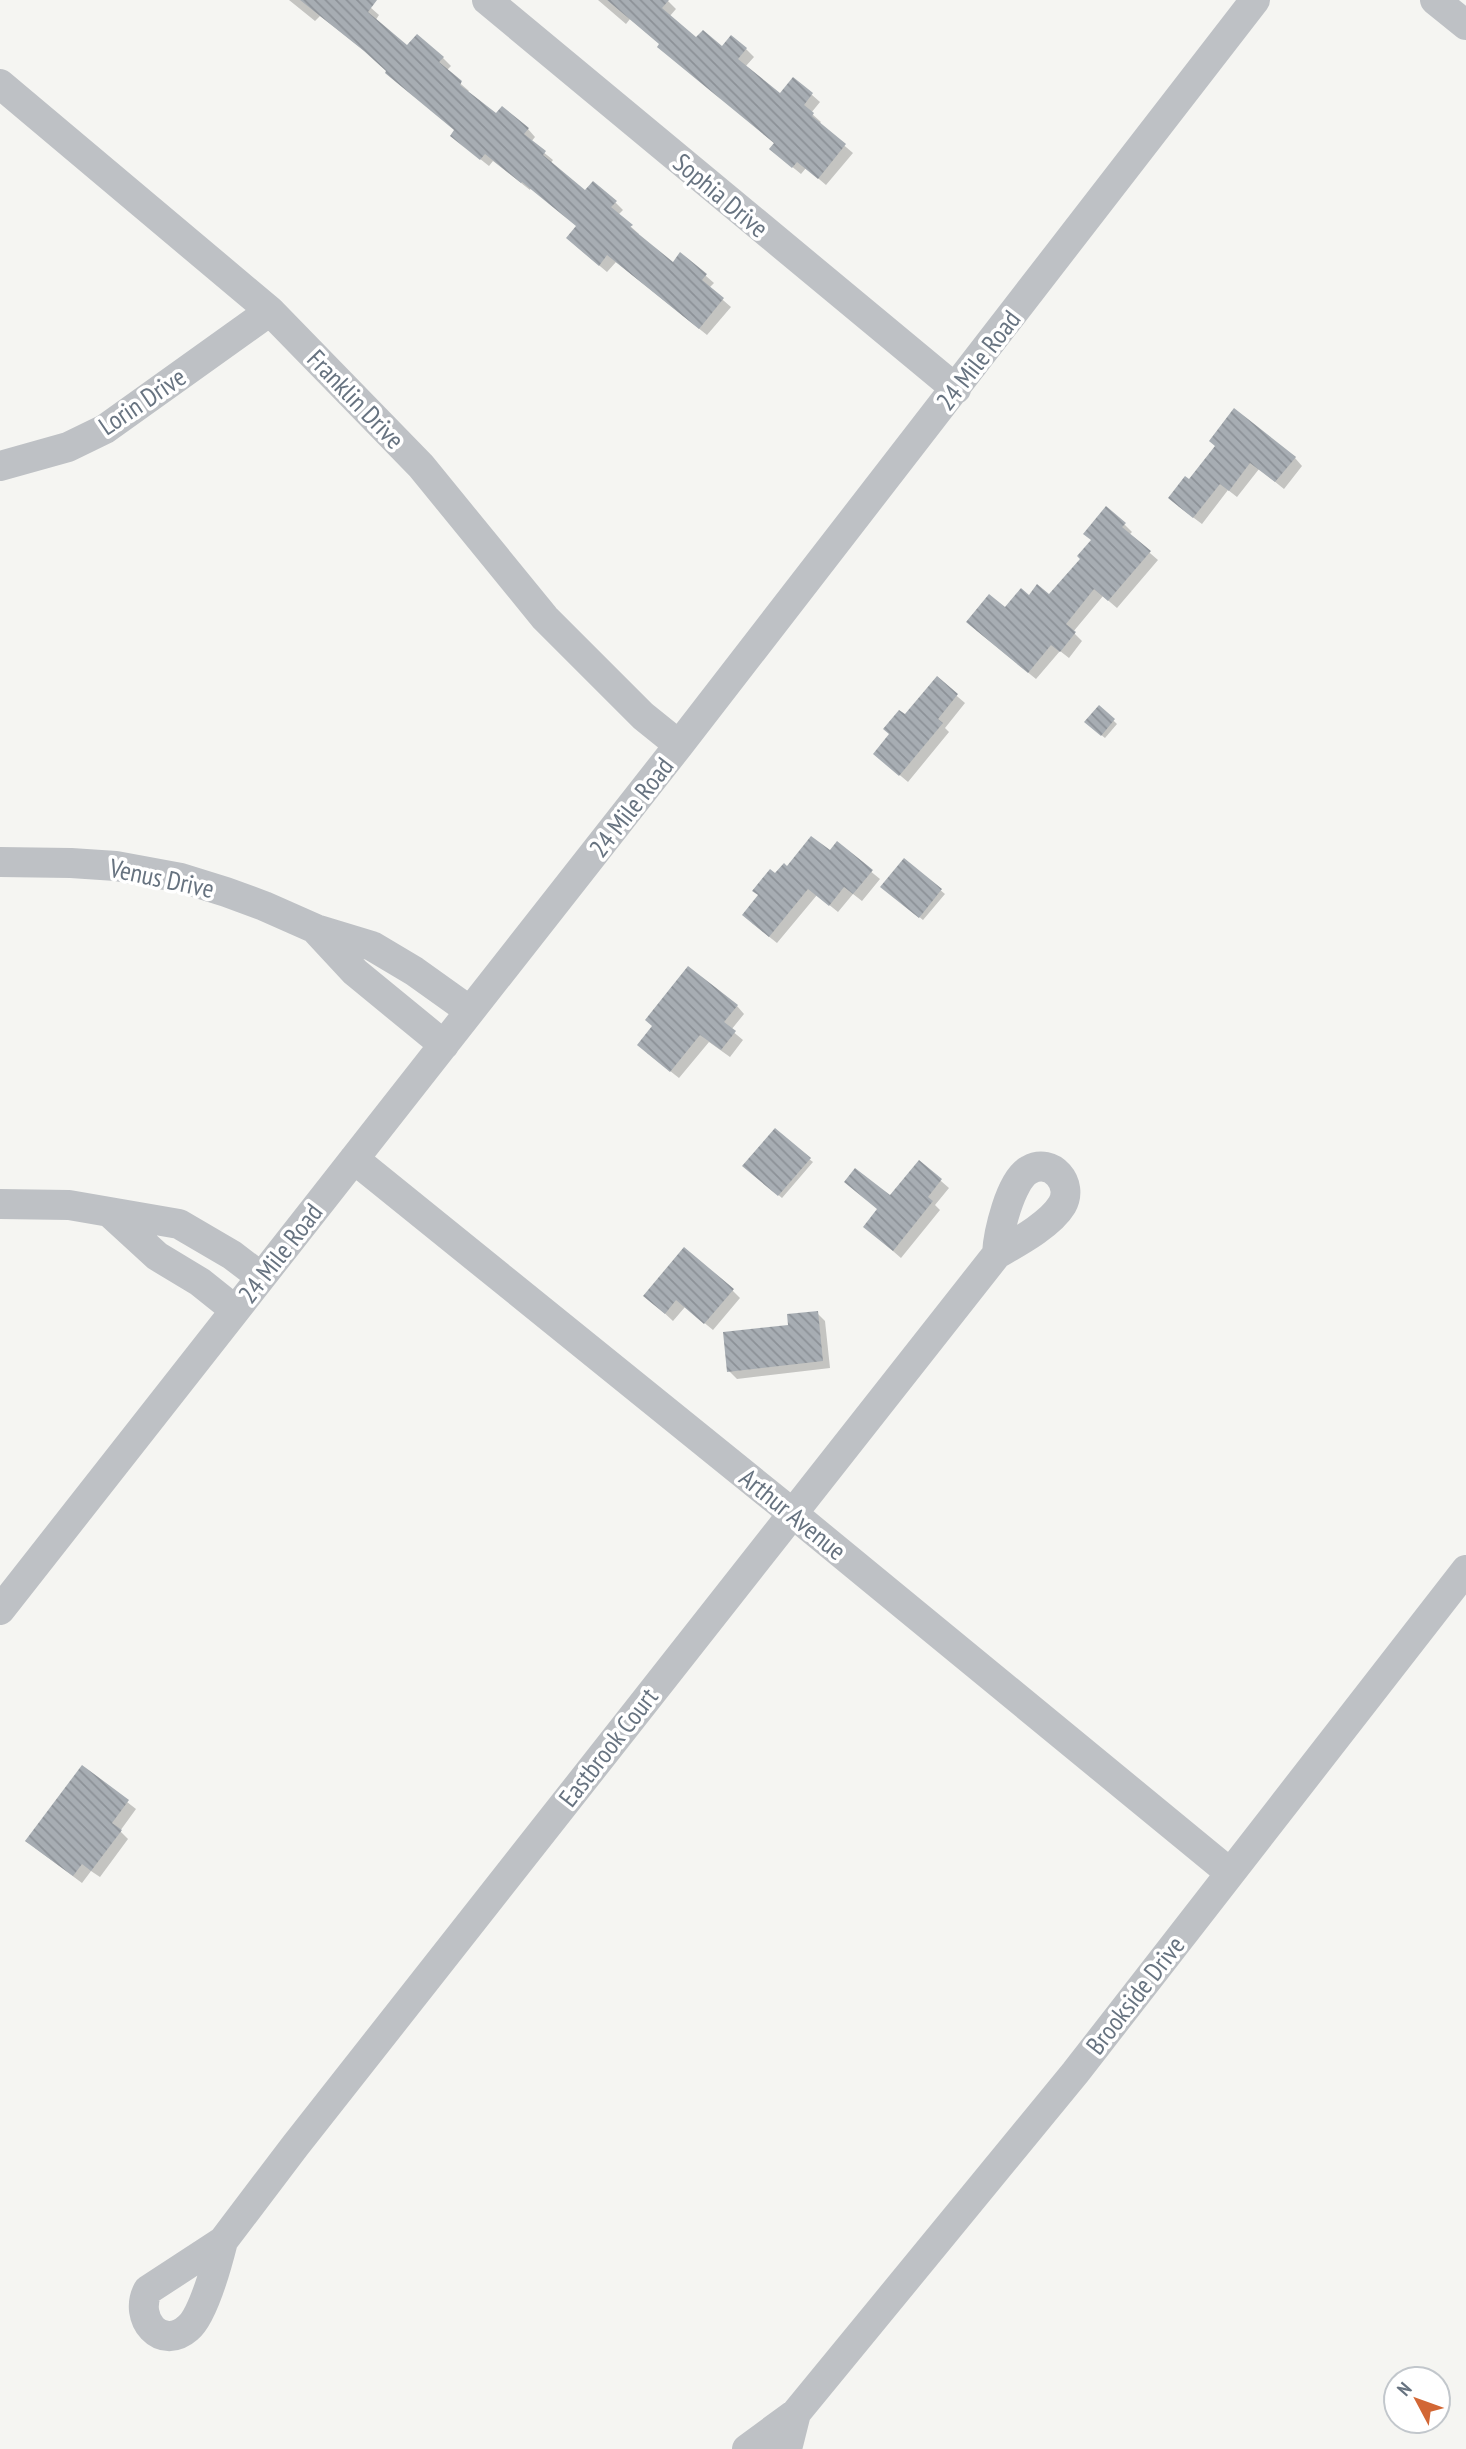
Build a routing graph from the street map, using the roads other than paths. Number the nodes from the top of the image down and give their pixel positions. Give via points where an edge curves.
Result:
1 (487, 0) edge
2 (1255, 0) edge
3 (1435, 0) edge
4 (1466, 25) edge
5 (0, 84) edge
6 (270, 311) junction
7 (956, 389) junction
8 (0, 466) edge
9 (680, 745) junction
10 (0, 862) edge
11 (316, 929) junction
12 (470, 1011) junction
13 (444, 1045) junction
14 (354, 1159) junction
15 (0, 1203) edge
16 (109, 1212) junction
17 (997, 1254) dead end
18 (261, 1277) junction
19 (235, 1310) junction
20 (792, 1513) junction
21 (1466, 1570) edge
22 (0, 1610) edge
23 (1229, 1872) junction
24 (223, 2241) dead end
25 (796, 2413) junction
26 (747, 2449) edge
27 (786, 2449) edge

1 - 7 street, Sophia Drive
2 - 7 street, 24 Mile Road
3 - 4 street
5 - 6 street, Franklin Drive
6 - 8 street, Lorin Drive via 105,429 68,447
6 - 9 street, Franklin Drive via 421,466 545,618 643,716
7 - 9 street, 24 Mile Road
9 - 12 street, 24 Mile Road
10 - 11 street, Venus Drive via 116,866 181,878
11 - 12 street, Venus Drive via 372,946
11 - 13 street, Venus Drive via 355,972
12 - 13 street, 24 Mile Road
13 - 14 street, 24 Mile Road
14 - 18 street, 24 Mile Road
14 - 20 street, Arthur Avenue
15 - 16 street via 69,1205
16 - 18 street via 179,1224
16 - 19 street via 157,1256
17 - 20 street, Eastbrook Court
18 - 19 street, 24 Mile Road
19 - 22 street, 24 Mile Road
20 - 23 street, Arthur Avenue
20 - 24 street, Eastbrook Court
21 - 23 street, Brookside Drive
23 - 25 street, Brookside Drive via 1074,2073
25 - 26 street, Brookside Drive
25 - 27 street, Brookside Drive

